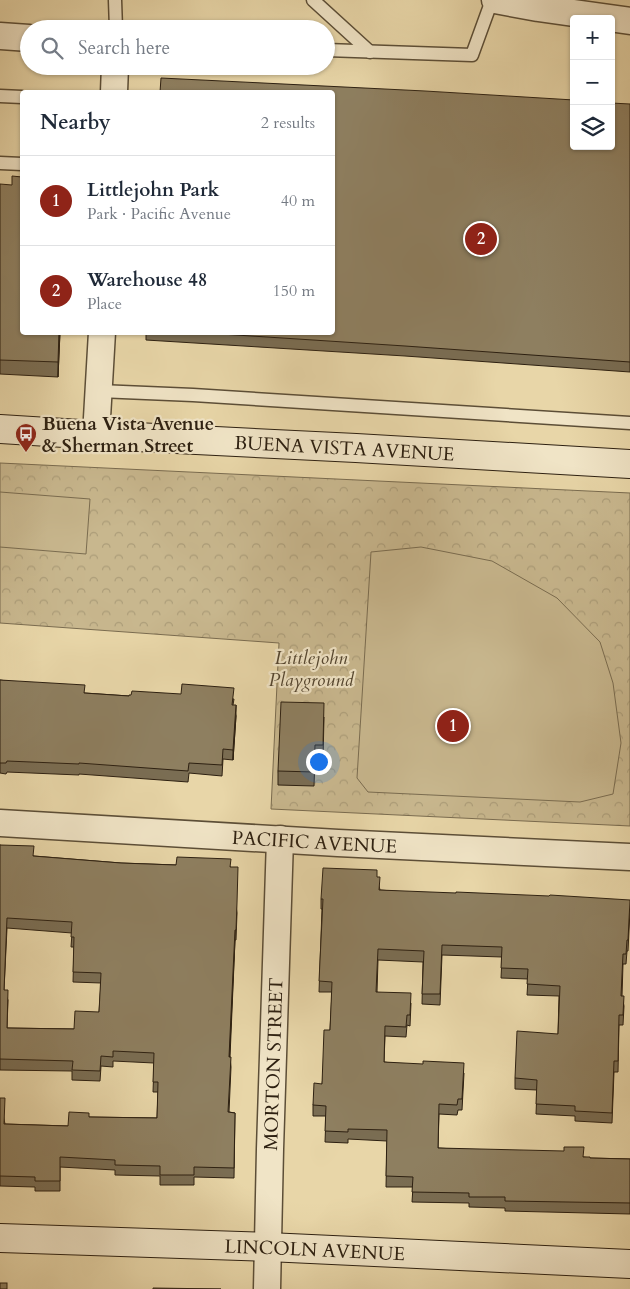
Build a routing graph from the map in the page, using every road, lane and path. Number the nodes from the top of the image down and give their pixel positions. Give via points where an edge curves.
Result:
1 (115, 0) edge
2 (313, 0) edge
3 (493, 0) edge
4 (116, 20) edge
5 (335, 20) edge
6 (335, 20) edge
7 (630, 21) edge
8 (0, 36) edge
9 (20, 37) edge
10 (335, 50) edge
11 (370, 52) junction
12 (115, 75) edge
13 (114, 90) edge
14 (0, 96) edge
15 (20, 97) edge
16 (0, 163) edge
17 (20, 164) edge
18 (102, 335) edge
19 (99, 390) junction
20 (630, 422) edge
21 (8, 426) edge
22 (96, 436) junction
23 (630, 464) edge
24 (0, 823) edge
25 (280, 839) junction
26 (630, 857) edge
27 (0, 1238) edge
28 (268, 1247) junction
29 (630, 1264) edge
30 (267, 1289) edge

1 - 4 lane
2 - 6 lane
3 - 7 street
3 - 11 lane via 472,56
5 - 11 lane
8 - 9 street
10 - 11 lane
12 - 13 street
14 - 15 lane
16 - 17 lane
18 - 19 street
19 - 20 lane
19 - 22 street
21 - 22 main road, BUENA VISTA AVENUE
22 - 23 main road, BUENA VISTA AVENUE
24 - 25 street, PACIFIC AVENUE
25 - 26 street, PACIFIC AVENUE
25 - 28 street, MORTON STREET
27 - 28 main road, LINCOLN AVENUE
28 - 29 main road, LINCOLN AVENUE
28 - 30 street, MORTON STREET

